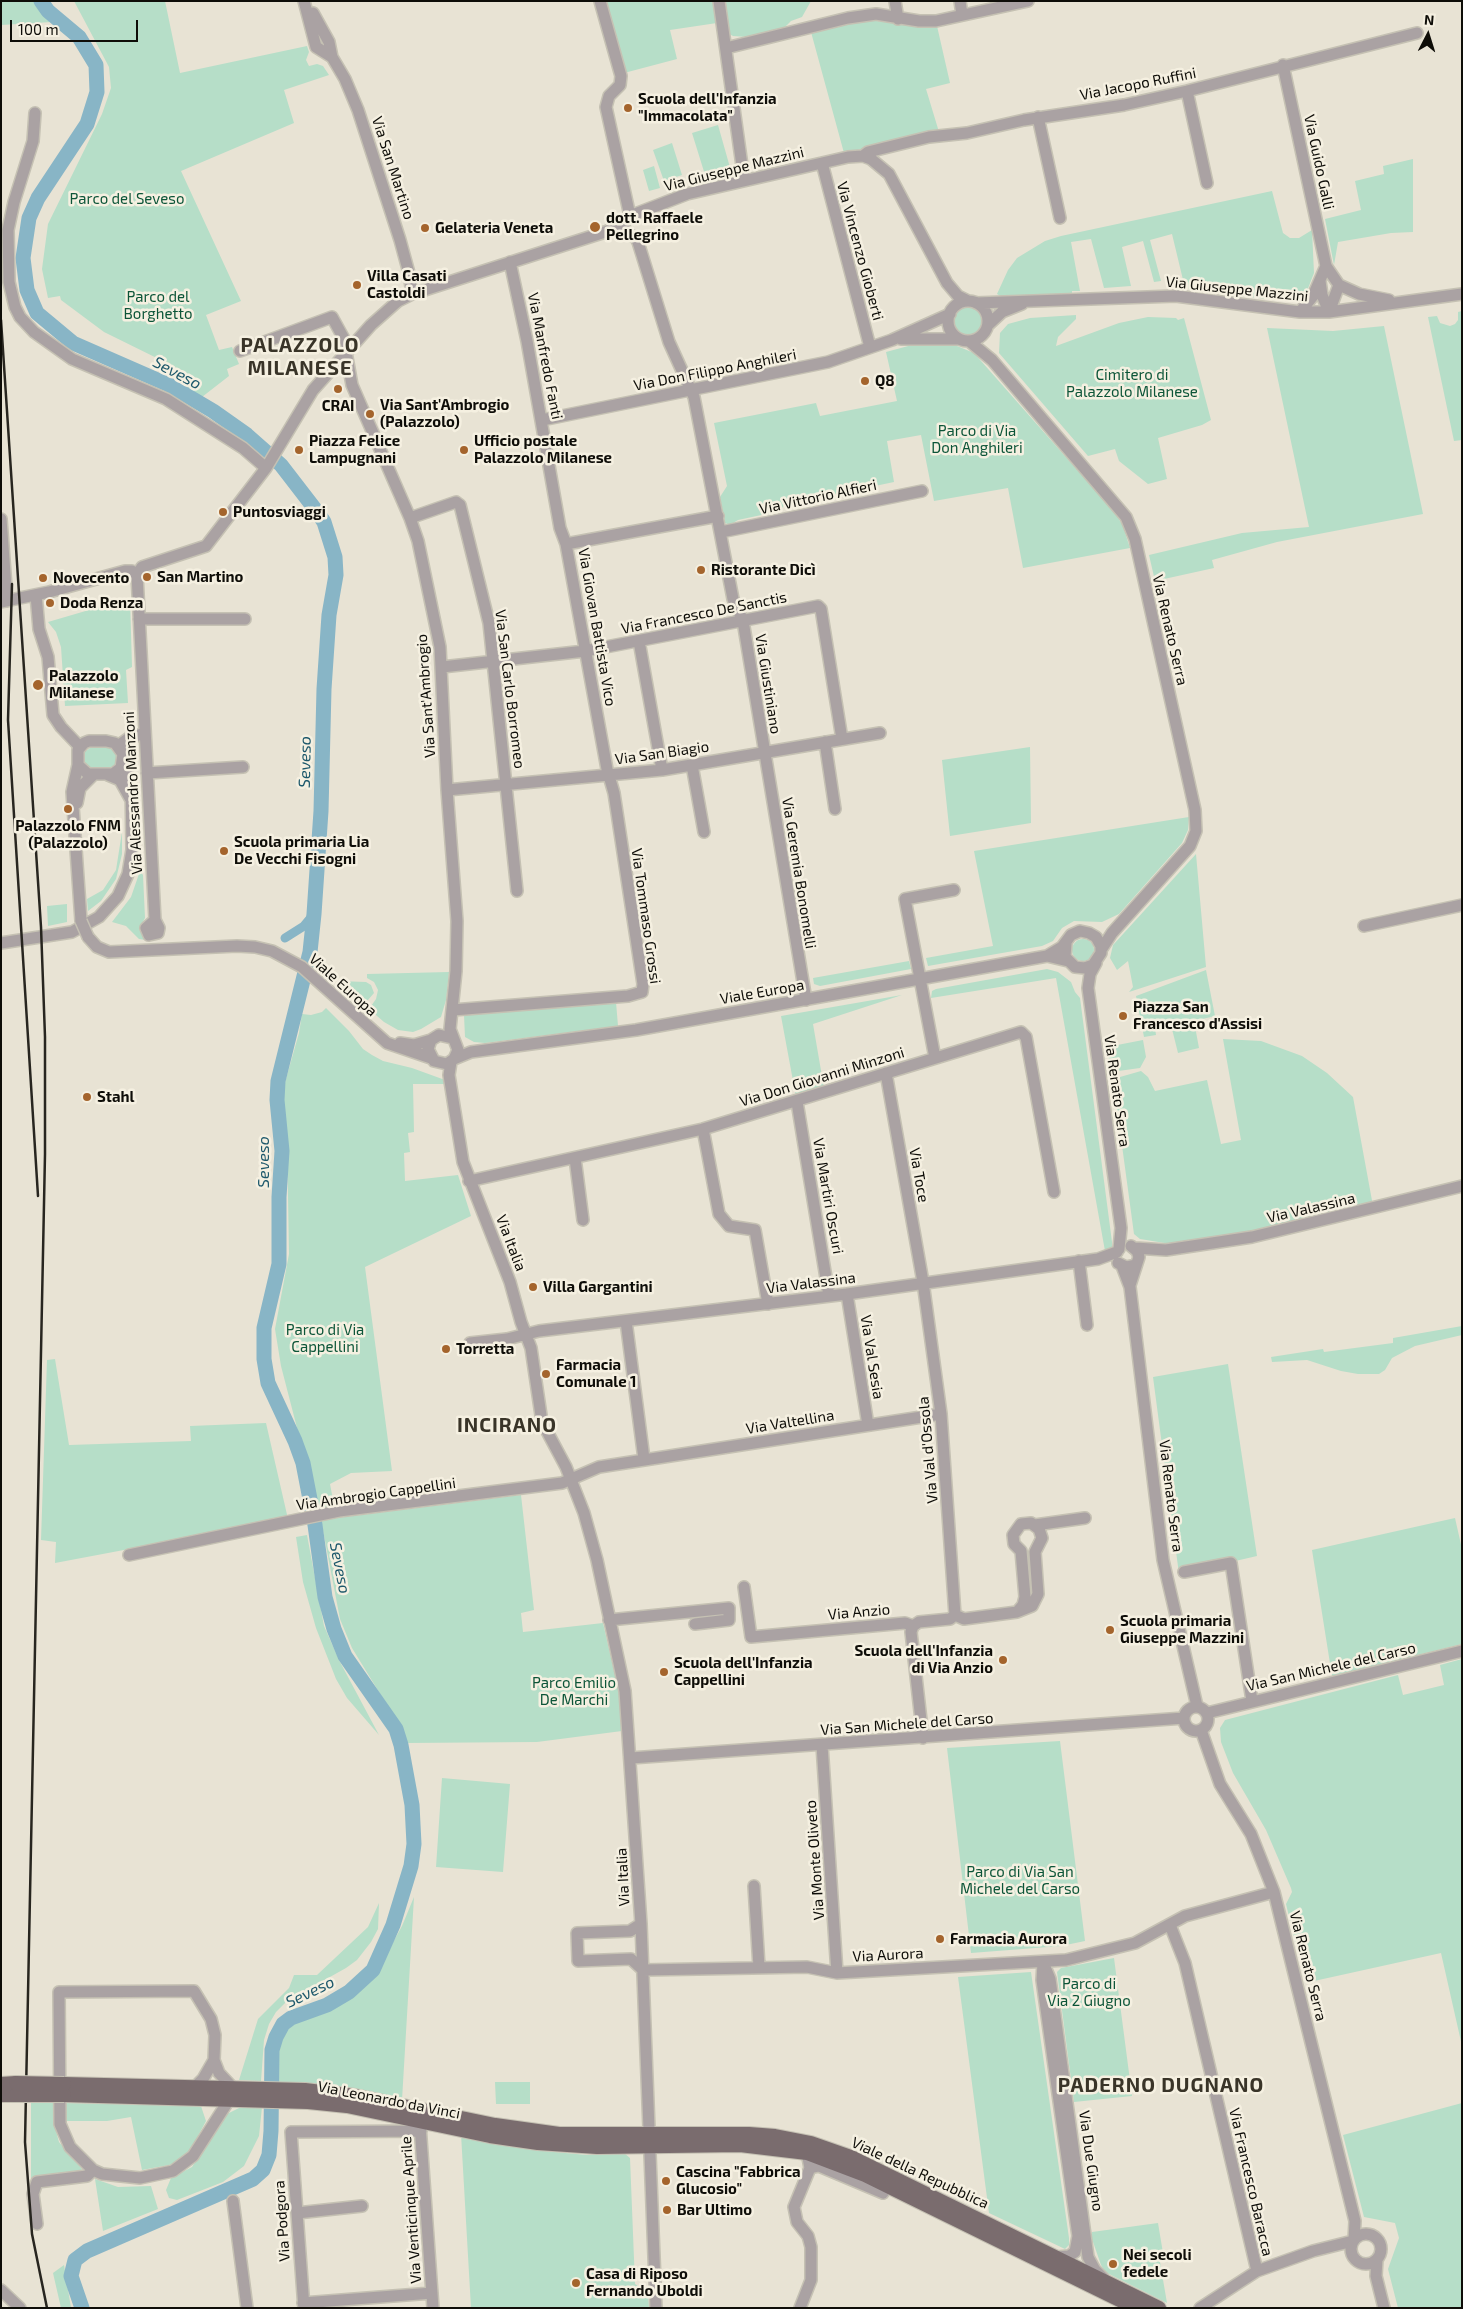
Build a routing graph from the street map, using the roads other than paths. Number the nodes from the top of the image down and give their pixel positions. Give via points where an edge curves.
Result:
1 (304, 1) edge
2 (310, 1) edge
3 (600, 1) edge
4 (719, 1) edge
5 (895, 1) edge
6 (960, 1) edge
7 (1028, 1) edge
8 (962, 15) junction
9 (898, 19) junction
10 (1418, 33) dead end
11 (726, 48) junction
12 (332, 57) junction
13 (1283, 65) junction
14 (1187, 91) junction
15 (35, 113) dead end
16 (1038, 118) junction
17 (863, 156) junction
18 (822, 163) junction
19 (744, 180) junction
20 (1207, 183) dead end
21 (1060, 218) dead end
22 (626, 219) junction
23 (510, 262) junction
24 (1326, 266) junction
25 (1320, 279) junction
26 (947, 283) junction
27 (1339, 285) junction
28 (412, 294) junction
29 (1462, 294) edge
30 (1444, 298) junction
31 (1038, 300) junction
32 (972, 302) junction
33 (951, 312) junction
34 (1300, 312) junction
35 (1329, 312) junction
36 (987, 328) junction
37 (892, 340) junction
38 (964, 340) junction
39 (870, 347) junction
40 (240, 350) dead end
41 (348, 350) junction
42 (992, 360) junction
43 (689, 391) junction
44 (542, 420) junction
45 (268, 466) junction
46 (922, 491) dead end
47 (718, 516) junction
48 (410, 518) junction
49 (1, 519) edge
50 (721, 532) junction
51 (566, 544) junction
52 (137, 575) junction
53 (36, 595) junction
54 (4, 601) edge
55 (139, 619) junction
56 (245, 619) dead end
57 (743, 621) junction
58 (639, 641) junction
59 (585, 651) junction
60 (494, 662) junction
61 (442, 666) junction
62 (145, 733) junction
63 (880, 733) dead end
64 (842, 739) junction
65 (825, 742) junction
66 (118, 746) junction
67 (80, 747) junction
68 (764, 751) junction
69 (123, 763) junction
70 (692, 765) junction
71 (78, 766) junction
72 (243, 767) dead end
73 (662, 770) junction
74 (147, 773) junction
75 (93, 775) junction
76 (108, 775) junction
77 (609, 775) junction
78 (506, 784) junction
79 (447, 790) junction
80 (130, 800) junction
81 (836, 809) dead end
82 (74, 814) junction
83 (704, 832) dead end
84 (954, 890) dead end
85 (518, 891) dead end
86 (1462, 905) edge
87 (155, 920) dead end
88 (1118, 926) junction
89 (1364, 926) dead end
90 (1089, 933) junction
91 (1, 943) edge
92 (1066, 943) junction
93 (1101, 950) junction
94 (1047, 956) junction
95 (1096, 963) junction
96 (1071, 964) junction
97 (921, 979) junction
98 (1088, 988) junction
99 (806, 1000) junction
100 (454, 1010) junction
101 (451, 1022) junction
102 (379, 1036) junction
103 (435, 1038) junction
104 (454, 1040) junction
105 (482, 1050) junction
106 (935, 1058) junction
107 (453, 1060) junction
108 (434, 1061) junction
109 (886, 1073) junction
110 (449, 1075) junction
111 (797, 1102) junction
112 (704, 1129) junction
113 (575, 1158) junction
114 (469, 1181) junction
115 (1462, 1186) edge
116 (1054, 1192) dead end
117 (582, 1220) dead end
118 (1121, 1228) junction
119 (1133, 1247) junction
120 (1166, 1250) junction
121 (1119, 1257) junction
122 (1079, 1261) junction
123 (1136, 1262) junction
124 (923, 1282) junction
125 (1130, 1287) junction
126 (847, 1294) junction
127 (829, 1296) junction
128 (768, 1304) junction
129 (626, 1322) junction
130 (1087, 1325) dead end
131 (527, 1334) junction
132 (470, 1343) dead end
133 (941, 1414) junction
134 (868, 1425) junction
135 (644, 1459) junction
136 (569, 1480) junction
137 (1085, 1518) dead end
138 (1035, 1525) junction
139 (129, 1555) dead end
140 (1184, 1572) dead end
141 (744, 1587) dead end
142 (1017, 1612) junction
143 (955, 1615) junction
144 (609, 1620) junction
145 (695, 1624) dead end
146 (913, 1626) junction
147 (1462, 1650) edge
148 (1252, 1701) junction
149 (1196, 1706) junction
150 (1207, 1713) junction
151 (1184, 1718) junction
152 (1201, 1730) junction
153 (924, 1738) junction
154 (822, 1744) junction
155 (632, 1758) junction
156 (754, 1886) dead end
157 (1274, 1892) junction
158 (641, 1924) junction
159 (1170, 1925) junction
160 (1043, 1962) junction
161 (758, 1967) junction
162 (643, 1970) junction
163 (837, 1973) junction
164 (214, 2060) junction
165 (1, 2084) edge
166 (62, 2086) junction
167 (194, 2088) junction
168 (16, 2089) junction
169 (232, 2094) junction
170 (1, 2095) edge
171 (214, 2100) junction
172 (217, 2116) junction
173 (421, 2121) junction
174 (291, 2132) joint
175 (649, 2140) junction
176 (807, 2153) junction
177 (810, 2168) junction
178 (93, 2170) junction
179 (887, 2186) junction
180 (233, 2201) dead end
181 (362, 2206) dead end
182 (297, 2212) junction
183 (1356, 2221) junction
184 (37, 2224) dead end
185 (1368, 2234) junction
186 (1354, 2240) junction
187 (1338, 2246) junction
188 (1351, 2253) junction
189 (1057, 2257) junction
190 (1377, 2259) junction
191 (1360, 2263) junction
192 (1257, 2271) junction
193 (1107, 2282) junction
194 (1, 2290) edge
195 (432, 2293) junction
196 (304, 2305) edge
197 (20, 2308) edge
198 (247, 2308) edge
199 (433, 2308) edge
200 (656, 2308) edge
201 (800, 2308) edge
202 (1136, 2308) edge
203 (1160, 2308) edge
204 (1200, 2308) edge
205 (1376, 2308) edge
206 (1384, 2308) edge

1 - 12 street, Via San Martino via 316,48
2 - 12 street, Via San Martino via 316,20 330,42
3 - 22 street via 621,76 620,85 609,96 606,107
4 - 11 street
5 - 9 street
6 - 8 street
7 - 8 street
8 - 9 street via 936,21
9 - 11 street via 876,14 848,18
10 - 13 street, Via Jacopo Ruffini
11 - 19 street
12 - 28 street, Via San Martino via 358,110 398,231
13 - 14 street, Via Jacopo Ruffini
13 - 24 street, Via Guido Galli
14 - 16 street, Via Jacopo Ruffini
14 - 20 street
15 - 45 street via 33,141 8,230 9,282 14,307 20,317 34,332 72,359 166,399
16 - 17 street, Via Jacopo Ruffini via 915,140
16 - 21 street
17 - 18 street, Via Giuseppe Mazzini
17 - 26 street via 877,162 889,174
18 - 19 street, Via Giuseppe Mazzini
18 - 39 street, Via Vincenzo Gioberti
19 - 22 street, Via Giuseppe Mazzini via 687,194
22 - 23 street, Via Giuseppe Mazzini via 605,232
22 - 43 street, Via Giustiniano via 627,234 638,242 669,342
23 - 28 street, Via Giuseppe Mazzini
23 - 44 street, Via Manfredo Fanti
24 - 25 street
24 - 27 street, Via Guido Galli
25 - 34 street via 1313,296
25 - 35 street
26 - 32 street via 958,296
26 - 33 street
27 - 30 street via 1383,300
27 - 35 street
28 - 41 street, Via Giuseppe Mazzini via 398,301
29 - 30 street, Via Giuseppe Mazzini
30 - 35 street, Via Giuseppe Mazzini
31 - 32 street, Via Giuseppe Mazzini
31 - 34 street, Via Giuseppe Mazzini via 1176,296
31 - 36 street, Via Giuseppe Mazzini via 1008,308
32 - 33 street via 958,304
32 - 36 street via 984,309
33 - 37 street, Via Don Filippo Anghileri
33 - 38 street via 950,329
34 - 35 street, Via Giuseppe Mazzini
36 - 38 street via 976,339
36 - 42 street, Via Renato Serra via 984,344
37 - 38 street, Via Don Filippo Anghileri
37 - 39 street, Via Don Filippo Anghileri
38 - 42 street, Via Renato Serra
39 - 43 street, Via Don Filippo Anghileri via 828,362
40 - 41 street, Via Sant'Ambrogio via 332,317
41 - 45 street, Via Giuseppe Mazzini via 313,390
41 - 48 street, Via Sant'Ambrogio via 352,385
42 - 88 street, Via Renato Serra via 1126,517 1135,539 1195,810 1196,832 1190,846
43 - 44 street, Via Don Filippo Anghileri
43 - 47 street, Via Giustiniano via 694,397
44 - 51 street, Via Manfredo Fanti via 560,528
45 - 52 street, Via Giuseppe Mazzini via 206,546 142,567
46 - 50 street, Via Vittorio Alfieri
47 - 50 street, Via Giustiniano
47 - 51 street, Via Giovan Battista Vico
48 - 60 street, Via San Carlo Borromeo via 460,504 489,623
48 - 61 street, Via Sant'Ambrogio via 420,547
49 - 54 street
50 - 57 street, Via Giustiniano via 733,599
51 - 59 street, Via Giovan Battista Vico
52 - 53 street via 125,571
52 - 55 street, Via Alessandro Manzoni
53 - 54 street
53 - 67 street via 39,629 48,657 53,715
55 - 56 street
55 - 62 street, Via Alessandro Manzoni
57 - 58 street, Via Francesco De Sanctis
57 - 64 street, Via Francesco De Sanctis via 814,607 821,609
57 - 68 street, Via Giustiniano
58 - 59 street, Via Francesco De Sanctis
58 - 73 street
59 - 60 street, Via Francesco De Sanctis
59 - 77 street, Via Giovan Battista Vico
60 - 61 street, Via Francesco De Sanctis
60 - 78 street, Via San Carlo Borromeo
61 - 79 street, Via Sant'Ambrogio
62 - 66 street
62 - 74 street, Via Alessandro Manzoni
63 - 64 street, Via San Biagio
64 - 65 street, Via San Biagio
65 - 68 street, Via San Biagio
65 - 81 street
66 - 67 street via 111,742 90,742
66 - 69 street
67 - 71 street
68 - 70 street, Via San Biagio
68 - 99 street, Via Geremia Bonomelli
69 - 76 street
69 - 80 street via 131,783
70 - 73 street, Via San Biagio
70 - 83 street
71 - 75 street via 84,773
71 - 82 street via 72,792
72 - 74 street
73 - 77 street, Via San Biagio
74 - 87 street, Via Alessandro Manzoni
75 - 76 street
75 - 82 street via 80,788
76 - 80 street via 120,780
77 - 78 street, Via San Biagio
77 - 100 street, Via Tommaso Grossi via 642,992 618,997
78 - 79 street, Via San Biagio
78 - 85 street, Via San Carlo Borromeo
79 - 100 street, Via Sant'Ambrogio via 456,921
80 - 91 street via 130,868 109,908 90,923 65,934
82 - 102 street, Viale Europa, bridge via 80,918 97,947 109,952 247,946 272,951 295,962
84 - 97 street via 905,899
86 - 89 street
88 - 90 street via 1101,933
88 - 93 street, Via Renato Serra
90 - 92 street via 1075,933
90 - 93 street via 1099,942
92 - 94 street, Viale Europa
92 - 96 street via 1064,953
93 - 95 street
94 - 96 street, Viale Europa
94 - 97 street, Viale Europa
95 - 96 street via 1085,968
95 - 98 street, Via Renato Serra
96 - 98 street, Via Renato Serra via 1082,975
97 - 99 street, Viale Europa
97 - 106 street
98 - 118 street, Via Renato Serra
99 - 105 street, Viale Europa via 636,1030
100 - 101 street, Via Sant'Ambrogio
101 - 103 street
101 - 104 street
102 - 103 street, Viale Europa via 408,1044
102 - 108 street, Viale Europa via 393,1046
103 - 104 street
103 - 108 street via 428,1049
104 - 105 street, Viale Europa
104 - 107 street via 458,1050
105 - 107 street, Viale Europa
106 - 109 street, Via Don Giovanni Minzoni
106 - 116 street, Via Don Giovanni Minzoni via 1020,1032 1024,1034
107 - 108 street
107 - 110 street, Via Italia
108 - 110 street
109 - 111 street, Via Don Giovanni Minzoni
109 - 124 street, Via Toce
110 - 114 street, Via Italia via 462,1162
111 - 112 street, Via Don Giovanni Minzoni
111 - 127 street, Via Martiri Oscuri
112 - 113 street, Via Don Giovanni Minzoni
112 - 128 street via 718,1212 724,1223 731,1227 756,1231
113 - 114 street, Via Don Giovanni Minzoni
113 - 117 street
114 - 131 street, Via Italia via 492,1234
115 - 120 street, Via Valassina via 1278,1232
118 - 119 street, Via Renato Serra
118 - 121 street, Via Renato Serra
119 - 120 street, Via Valassina
119 - 121 street via 1126,1245
119 - 123 street via 1138,1254
120 - 123 street, Via Valassina
121 - 122 street, Via Valassina
121 - 123 street via 1128,1267
121 - 125 street, Via Renato Serra
122 - 124 street, Via Valassina
122 - 130 street
123 - 125 street, Via Renato Serra
124 - 126 street, Via Valassina
124 - 133 street, Via Val d'Ossola
125 - 149 street, Via Renato Serra via 1164,1560
126 - 127 street, Via Valassina
126 - 134 street, Via Val Sesia
127 - 128 street, Via Valassina
128 - 129 street, Via Valassina
129 - 131 street, Via Valassina
129 - 135 street
131 - 132 street, Via Valassina
131 - 136 street, Via Italia via 542,1422
133 - 134 street, Via Valtellina
133 - 143 street, Via Val d'Ossola
134 - 135 street, Via Valtellina
135 - 136 street, Via Valtellina via 599,1467
136 - 139 street, Via Ambrogio Cappellini via 320,1514
136 - 144 street, Via Italia via 584,1513
137 - 138 street
138 - 142 street, Via Anzio via 1042,1538 1035,1552 1038,1594 1032,1606
138 - 142 street via 1021,1524 1013,1535 1014,1544 1021,1551 1025,1597
140 - 148 street via 1230,1563
141 - 146 street, Via Anzio via 751,1637 905,1623
142 - 143 street, Via Anzio via 964,1618
143 - 146 street, Via Anzio via 950,1619 919,1622
144 - 145 street via 728,1608 729,1620
144 - 155 street, Via Italia via 625,1691
146 - 153 street via 911,1632
147 - 148 street, Via San Michele del Carso
148 - 150 street, Via San Michele del Carso
149 - 150 street
149 - 151 street via 1187,1710
150 - 152 street via 1207,1723
151 - 152 street via 1189,1729
151 - 153 street, Via San Michele del Carso
152 - 157 street, Via Renato Serra via 1220,1784 1250,1834
153 - 154 street, Via San Michele del Carso
154 - 155 street, Via San Michele del Carso
154 - 163 street, Via Monte Oliveto
155 - 158 street, Via Italia
156 - 161 street
157 - 159 street, Via Aurora via 1185,1916
157 - 183 street, Via Renato Serra
158 - 162 street, Via Italia
158 - 162 street via 630,1931 577,1933 578,1961 631,1959
159 - 160 street, Via Aurora via 1134,1943 1066,1960
159 - 192 street, Via Francesco Baracca via 1185,1963
160 - 163 street, Via Aurora
160 - 189 street, Via Due Giugno via 1042,1980 1078,2236 1075,2252 1070,2256
160 - 193 street, Via Due Giugno via 1050,1979 1088,2257
161 - 162 street, Via Aurora
161 - 163 street, Via Aurora via 807,1968
162 - 175 street, Via Italia
164 - 166 street via 215,2027 194,1991 59,1992
164 - 167 street
164 - 169 street
165 - 168 main road, Via Leonardo da Vinci
166 - 167 main road, Via Leonardo da Vinci
166 - 168 main road, Via Leonardo da Vinci, bridge
166 - 171 main road, Via Leonardo da Vinci
166 - 178 street via 59,2117 62,2132 76,2154
167 - 169 main road, Via Leonardo da Vinci
168 - 170 main road, Via Leonardo da Vinci
169 - 171 main road, Via Leonardo da Vinci
169 - 172 street
169 - 173 main road, Via Leonardo da Vinci via 282,2095
171 - 172 street via 218,2107
172 - 178 street via 193,2156 173,2171 140,2178
173 - 174 street, Via Leonardo da Vinci
173 - 175 main road, Via Leonardo da Vinci via 538,2144 576,2147
173 - 195 street, Via Venticinque Aprile
174 - 182 street, Via Podgora
175 - 176 main road, Viale della Repubblica via 740,2144
175 - 189 main road, Viale della Repubblica via 749,2134 811,2143 851,2157
175 - 200 street, Via Italia
176 - 177 street
176 - 179 main road, Viale della Repubblica
177 - 179 street via 819,2166 883,2193
177 - 201 street via 794,2207 797,2222 808,2236 811,2247 811,2280
178 - 184 street via 87,2176 37,2182 34,2194
179 - 202 main road, Viale della Repubblica
180 - 198 street
181 - 182 street
182 - 196 street, Via Podgora
183 - 185 street, Via Renato Serra
183 - 186 street, Via Renato Serra
185 - 186 street
185 - 190 street via 1380,2243 1381,2252
186 - 187 street
186 - 188 street
187 - 188 street
187 - 192 street via 1312,2251
188 - 191 street
189 - 193 main road, Viale della Repubblica
190 - 191 street via 1370,2264
190 - 206 street via 1376,2276
191 - 205 street via 1368,2272
192 - 204 street
193 - 203 main road, Viale della Repubblica
194 - 197 street
195 - 196 street
195 - 199 street, Via Venticinque Aprile

